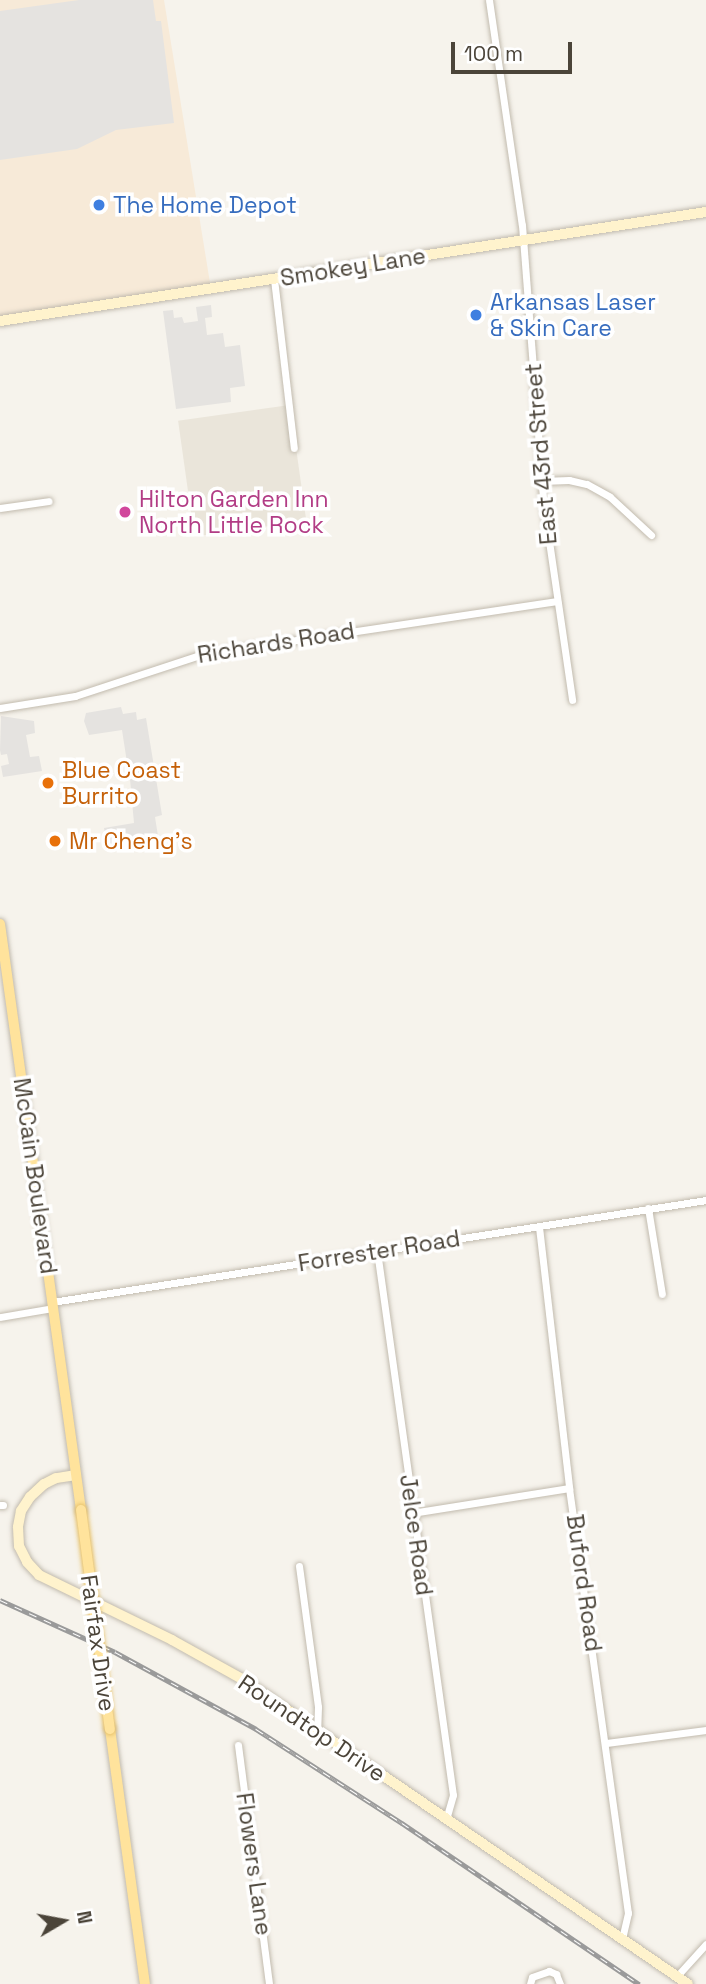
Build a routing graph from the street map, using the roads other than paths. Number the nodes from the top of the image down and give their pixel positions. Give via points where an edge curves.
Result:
1 (489, 0) edge
2 (706, 212) edge
3 (524, 240) junction
4 (274, 279) junction
5 (0, 321) edge
6 (294, 448) dead end
7 (541, 481) junction
8 (49, 501) dead end
9 (0, 508) edge
10 (650, 535) dead end
11 (557, 601) junction
12 (572, 700) dead end
13 (0, 708) edge
14 (0, 924) edge
15 (706, 1200) edge
16 (648, 1208) junction
17 (539, 1227) junction
18 (377, 1251) junction
19 (662, 1294) dead end
20 (53, 1305) junction
21 (0, 1317) edge
22 (76, 1475) junction
23 (569, 1488) junction
24 (412, 1513) junction
25 (299, 1566) dead end
26 (706, 1730) edge
27 (317, 1731) junction
28 (606, 1743) junction
29 (238, 1745) dead end
30 (446, 1819) junction
31 (622, 1938) junction
32 (706, 1944) edge
33 (677, 1976) junction
34 (145, 1984) edge
35 (270, 1984) edge
36 (530, 1984) edge
37 (560, 1984) edge
38 (688, 1984) edge

1 - 3 street, East 43rd Street
2 - 3 street, Smokey Lane
3 - 4 street, Smokey Lane
3 - 7 street, East 43rd Street
4 - 5 street, Smokey Lane
4 - 6 street
7 - 10 street via 587,484 610,497
7 - 11 street, East 43rd Street
8 - 9 street
11 - 12 street, East 43rd Street
11 - 13 street, Richards Road via 202,653 75,696
14 - 20 main road, McCain Boulevard
15 - 16 street, Forrester Road
16 - 17 street, Forrester Road
16 - 19 street
17 - 18 street, Forrester Road
17 - 23 street, Buford Road
18 - 20 street, Forrester Road
18 - 24 street, Jelce Road
20 - 21 street, Forrester Road
20 - 22 main road, Fairfax Drive
22 - 27 street, Roundtop Drive via 44,1484 21,1511 19,1546 36,1572 242,1679
22 - 34 main road, Fairfax Drive, bridge
23 - 24 street
23 - 28 street, Buford Road
24 - 30 street, Jelce Road via 453,1795
25 - 27 street via 317,1697
26 - 28 street
27 - 30 street, Roundtop Drive
28 - 31 street, Buford Road via 628,1913
29 - 35 street, Flowers Lane
30 - 31 street, Roundtop Drive
31 - 33 street, Roundtop Drive
32 - 33 street
33 - 38 street, Roundtop Drive
36 - 37 street via 532,1978 549,1971 556,1973

